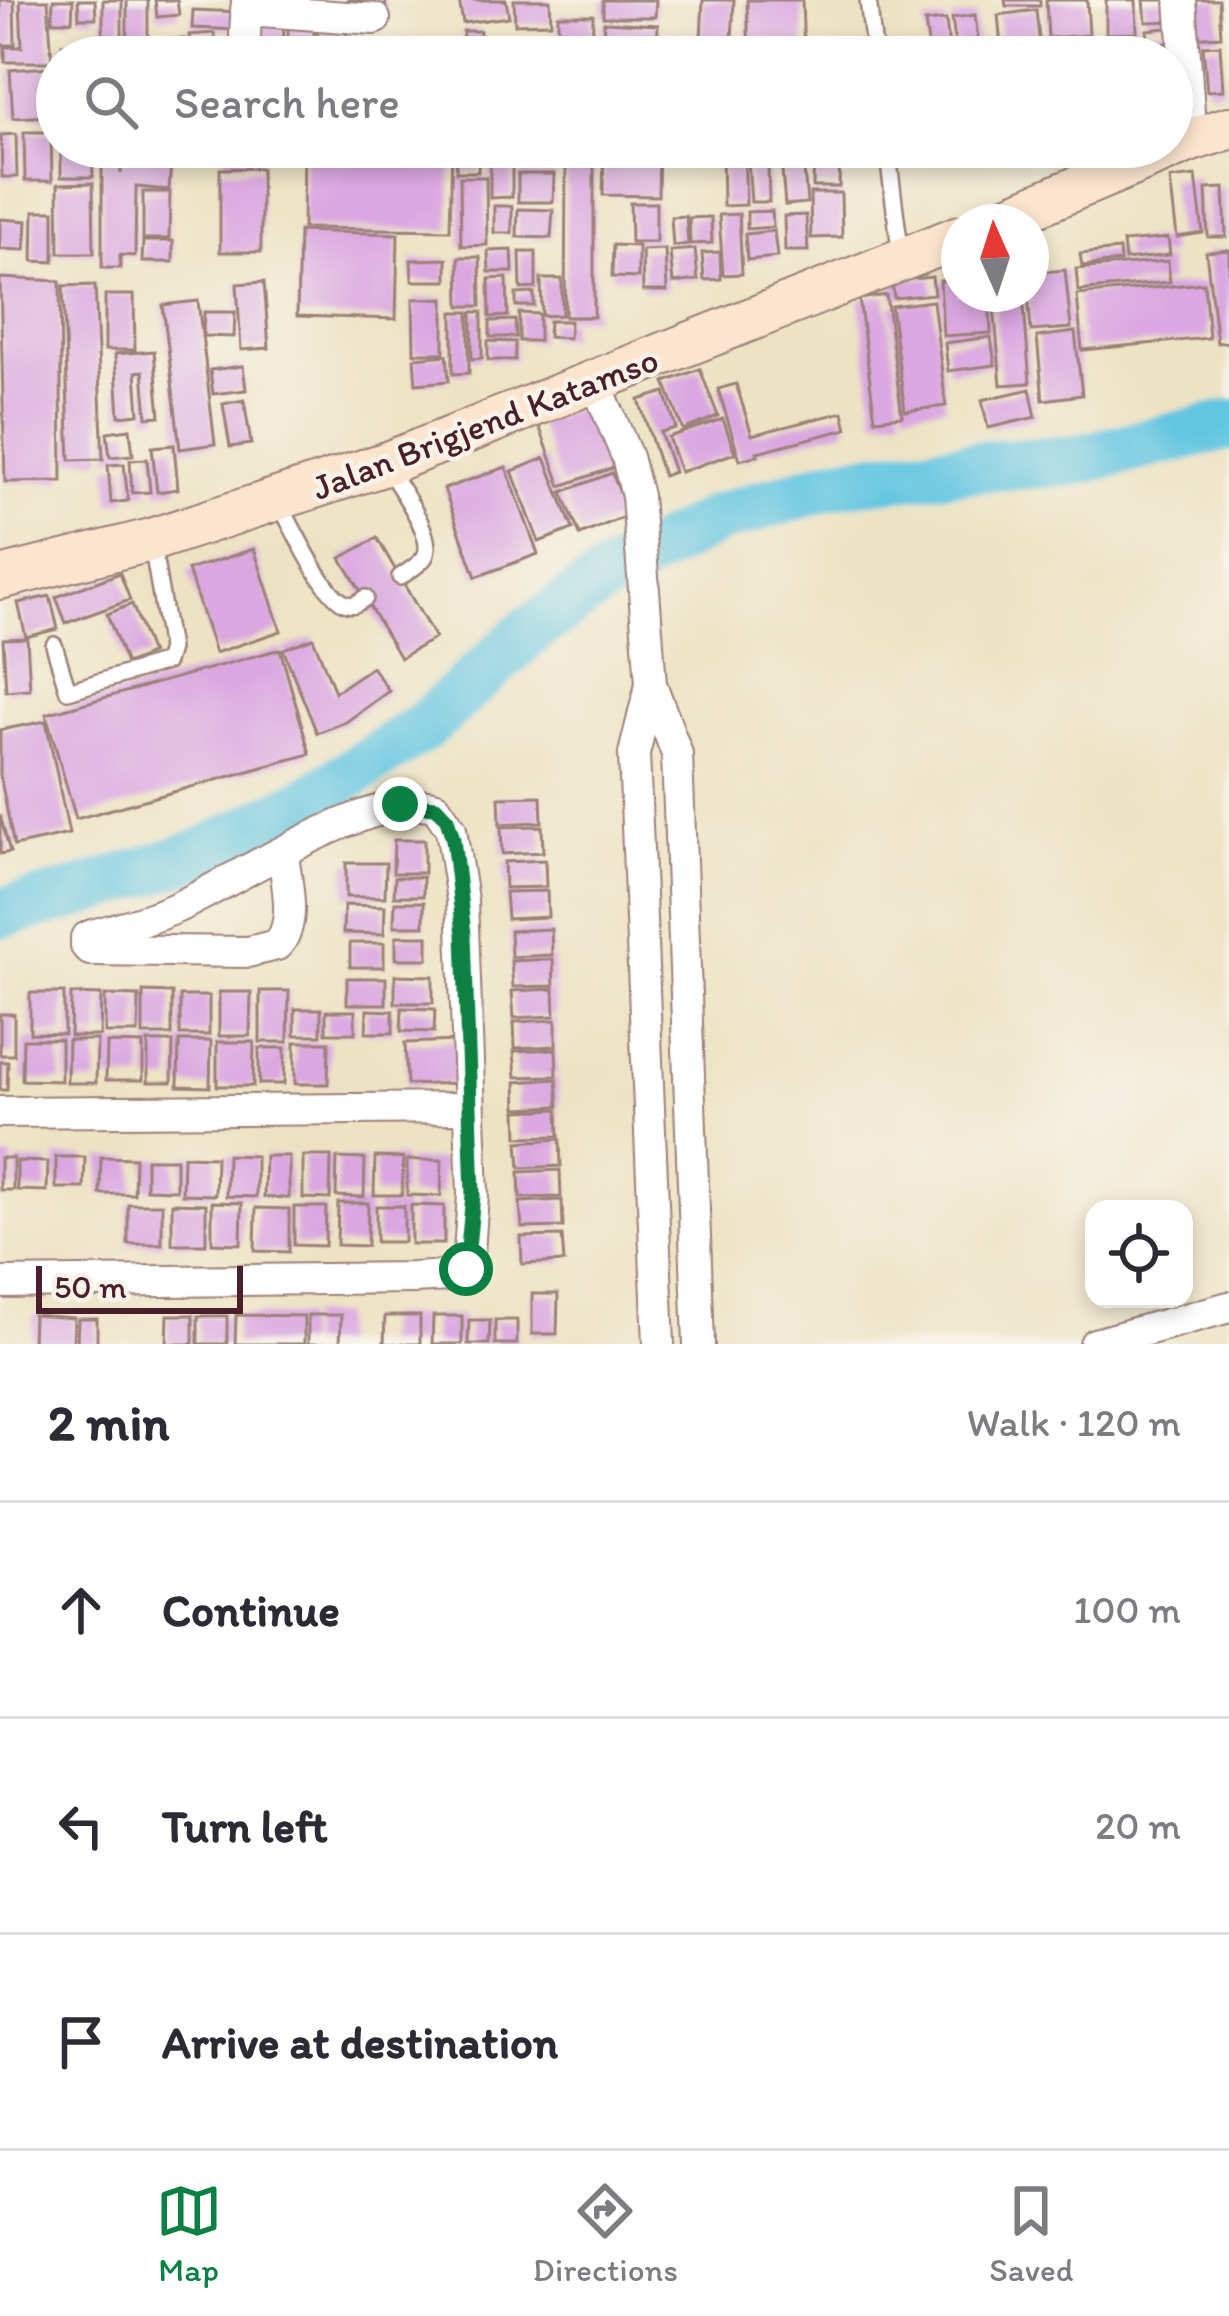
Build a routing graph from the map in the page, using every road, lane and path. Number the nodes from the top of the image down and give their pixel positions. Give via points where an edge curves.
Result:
1 (868, 0) edge
2 (1181, 0) edge
3 (247, 5) edge
4 (375, 19) dead end
5 (245, 36) edge
6 (872, 36) edge
7 (1189, 36) edge
8 (1193, 55) edge
9 (1210, 134) edge
10 (890, 168) edge
11 (1127, 168) edge
12 (1040, 204) edge
13 (941, 244) edge
14 (901, 260) junction
15 (595, 381) junction
16 (386, 464) junction
17 (278, 502) junction
18 (152, 540) junction
19 (400, 577) dead end
20 (0, 578) edge
21 (365, 598) dead end
22 (54, 644) dead end
23 (652, 684) junction
24 (283, 854) junction
25 (467, 1108) junction
26 (0, 1112) edge
27 (0, 1283) edge
28 (1229, 1307) edge
29 (659, 1344) edge
30 (698, 1344) edge
31 (1095, 1344) edge

1 - 6 lane
2 - 7 street
3 - 4 street
3 - 5 street
8 - 9 street
10 - 14 lane
11 - 12 street
13 - 14 street, Jalan Brigjend Katamso
14 - 15 street, Jalan Brigjend Katamso
15 - 16 street, Jalan Brigjend Katamso
15 - 23 street via 637,496
16 - 17 street, Jalan Brigjend Katamso
16 - 19 lane via 429,546
17 - 18 street, Jalan Brigjend Katamso
17 - 21 lane via 330,592 344,604
18 - 20 street, Jalan Brigjend Katamso
18 - 22 lane via 166,662 68,691
23 - 29 street via 634,754
23 - 30 street via 677,754
24 - 24 street via 288,918 278,945 248,952 86,946 92,934 178,907
24 - 25 street via 386,806 429,804 447,819 462,900
25 - 26 street
25 - 27 street via 470,1265 458,1274
28 - 31 street

